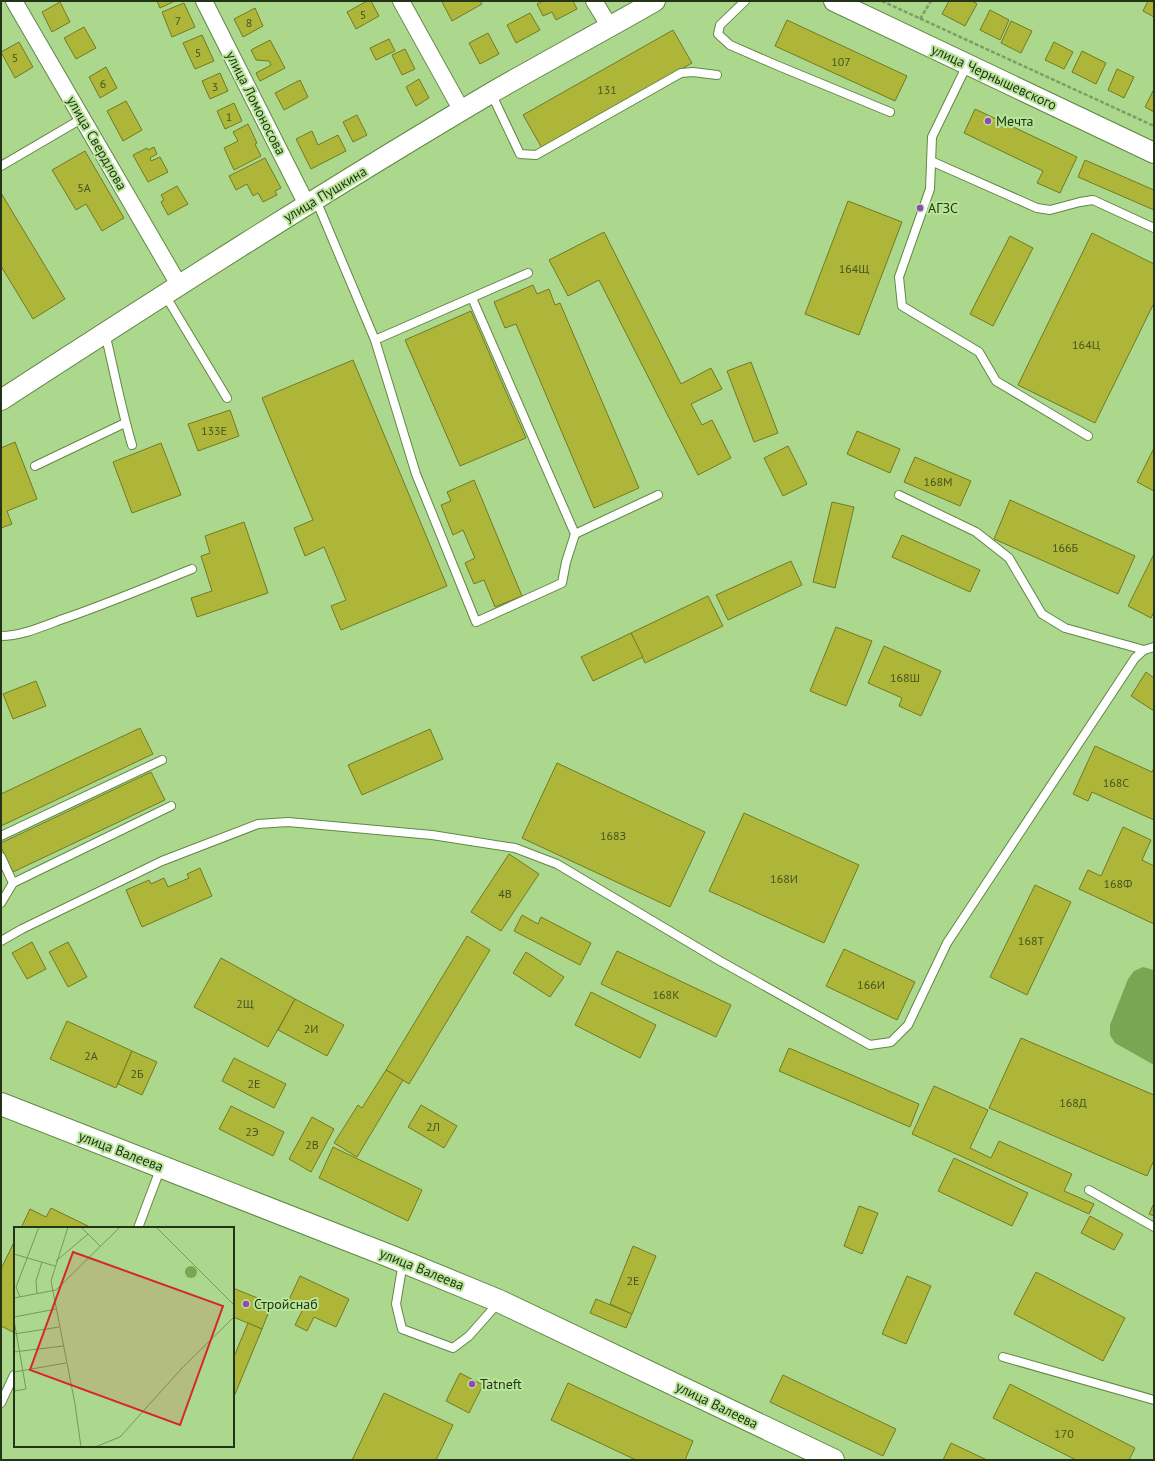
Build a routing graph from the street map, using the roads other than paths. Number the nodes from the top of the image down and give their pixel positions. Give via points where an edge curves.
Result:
1 (14, 1) edge
2 (204, 1) edge
3 (401, 1) edge
4 (594, 1) edge
5 (655, 1) edge
6 (745, 1) edge
7 (834, 1) edge
8 (610, 27) junction
9 (967, 64) junction
10 (717, 74) dead end
11 (491, 93) junction
12 (462, 111) junction
13 (890, 112) dead end
14 (83, 118) junction
15 (1154, 153) edge
16 (931, 161) junction
17 (1, 166) edge
18 (311, 202) junction
19 (1154, 228) edge
20 (528, 273) dead end
21 (172, 289) junction
22 (472, 298) junction
23 (105, 332) junction
24 (375, 340) junction
25 (227, 398) dead end
26 (1, 400) edge
27 (126, 423) junction
28 (1088, 436) dead end
29 (132, 445) dead end
30 (35, 466) dead end
31 (658, 495) dead end
32 (899, 495) dead end
33 (575, 534) junction
34 (192, 568) dead end
35 (1, 636) edge
36 (1154, 647) edge
37 (1144, 650) junction
38 (162, 760) dead end
39 (171, 806) dead end
40 (1, 836) edge
41 (1, 857) edge
42 (13, 883) junction
43 (1, 903) edge
44 (1, 941) edge
45 (1, 1104) edge
46 (161, 1167) junction
47 (1089, 1190) dead end
48 (1154, 1226) edge
49 (138, 1227) edge
50 (403, 1261) junction
51 (499, 1301) junction
52 (1003, 1356) dead end
53 (14, 1376) edge
54 (1154, 1400) edge
55 (1, 1403) edge
56 (833, 1460) edge

1 - 14 street, улица Свердлова
2 - 18 street, улица Ломоносова
3 - 12 street
4 - 8 street
5 - 8 street, улица Пушкина
6 - 13 lane via 720,25 718,34 730,45
7 - 9 street, улица Чернышевского
8 - 11 street, улица Пушкина
9 - 15 street, улица Чернышевского
9 - 16 lane via 932,137
10 - 11 lane via 681,73 536,155 520,154
11 - 12 street, улица Пушкина
12 - 18 street, улица Пушкина
14 - 17 lane
14 - 21 street, улица Свердлова
16 - 19 lane via 1037,208 1050,210 1093,200
16 - 28 lane via 930,189 899,277 902,306 979,352 996,381
18 - 21 street, улица Пушкина
18 - 24 lane
20 - 22 lane
21 - 23 street, улица Пушкина
21 - 25 lane
22 - 24 lane
22 - 33 lane
23 - 26 street, улица Пушкина
23 - 27 lane
24 - 33 lane via 416,474 476,622 562,583
27 - 29 lane
27 - 30 lane
31 - 33 lane
32 - 37 lane via 976,532 1009,558 1042,614 1065,628
34 - 35 lane via 113,602 40,628 13,636
36 - 37 lane
37 - 44 lane via 1135,658 947,943 908,1025 891,1042 870,1045 720,961 557,864 515,848 432,835 288,822 258,824 162,861 22,928
38 - 40 lane
39 - 42 lane
41 - 42 lane
42 - 43 lane
45 - 46 main road, улица Валеева
46 - 49 lane
46 - 50 main road, улица Валеева
47 - 48 lane
50 - 51 main road, улица Валеева
50 - 51 lane via 396,1304 402,1329 452,1348 469,1336
51 - 56 main road, улица Валеева
52 - 54 lane
53 - 55 lane

